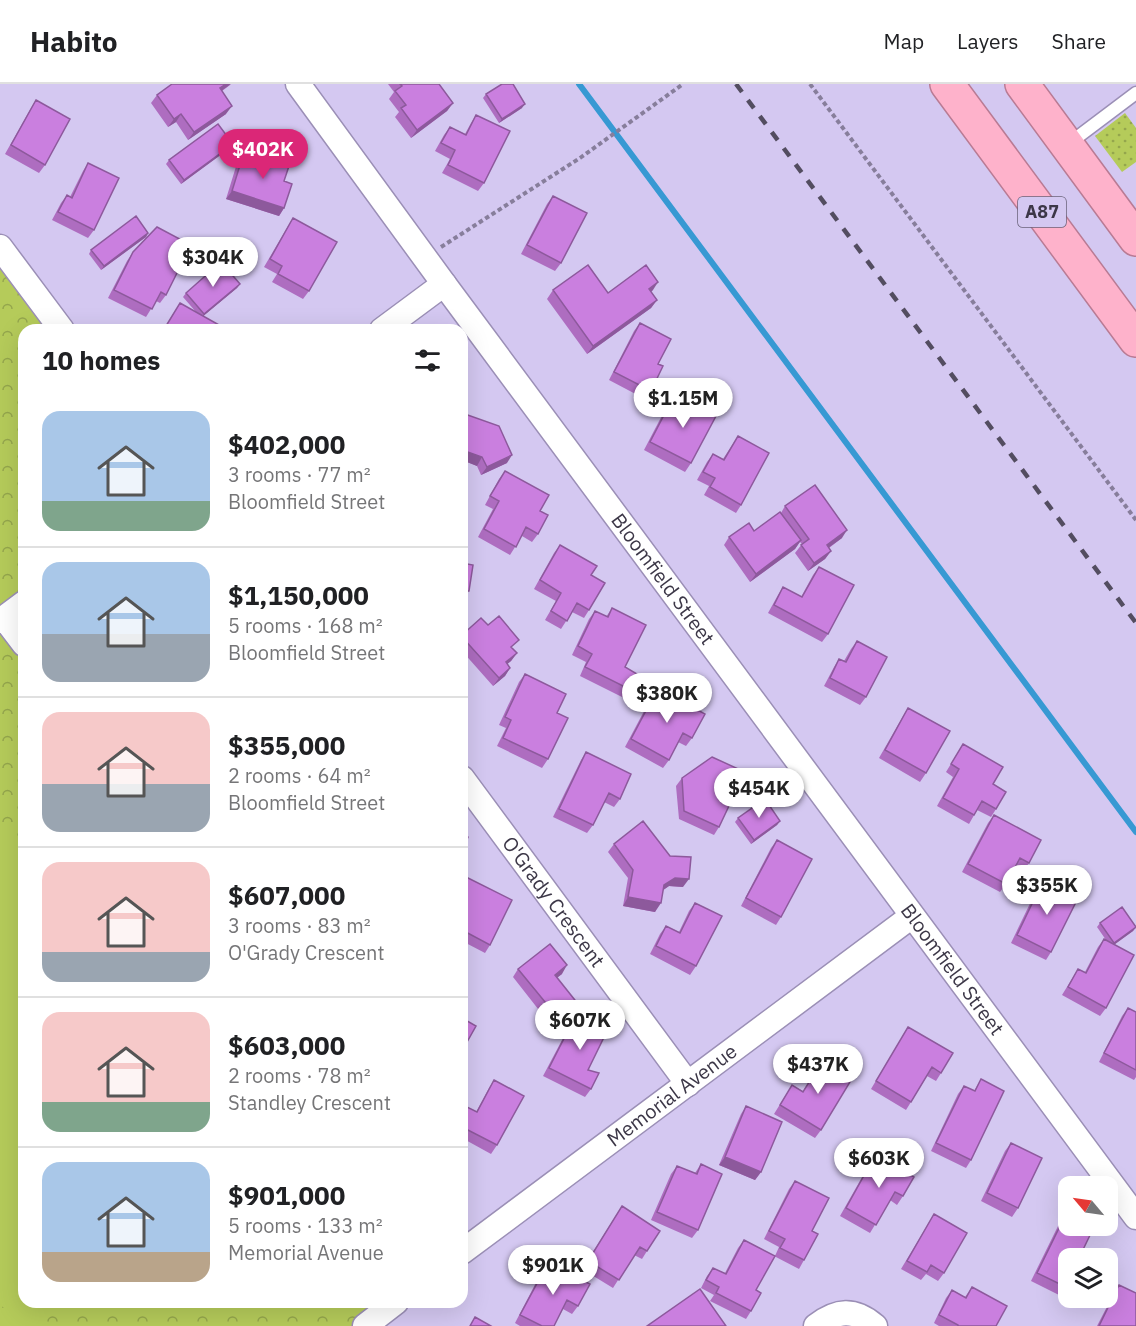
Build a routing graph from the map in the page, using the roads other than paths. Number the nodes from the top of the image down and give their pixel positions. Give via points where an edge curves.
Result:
1 (298, 84) edge
2 (947, 84) edge
3 (1022, 84) edge
4 (1136, 93) edge
5 (1067, 145) junction
6 (1136, 239) edge
7 (0, 247) edge
8 (444, 284) junction
9 (58, 324) edge
10 (389, 324) edge
11 (1136, 340) edge
12 (18, 608) edge
13 (2, 620) edge
14 (18, 637) edge
15 (468, 786) edge
16 (912, 916) junction
17 (688, 1084) junction
18 (1136, 1217) edge
19 (468, 1240) edge
20 (388, 1308) edge
21 (365, 1326) edge
22 (816, 1326) edge
23 (875, 1326) edge

1 - 8 street, Bloomfield Street
2 - 11 highway, A87
3 - 5 highway
4 - 5 lane
5 - 6 highway
7 - 9 street
8 - 10 street
8 - 16 street, Bloomfield Street
12 - 13 street
13 - 14 street
15 - 17 street, O'Grady Crescent
16 - 17 street, Memorial Avenue
16 - 18 street, Bloomfield Street
17 - 19 street, Memorial Avenue
20 - 21 street
22 - 23 street via 829,1316 844,1312

